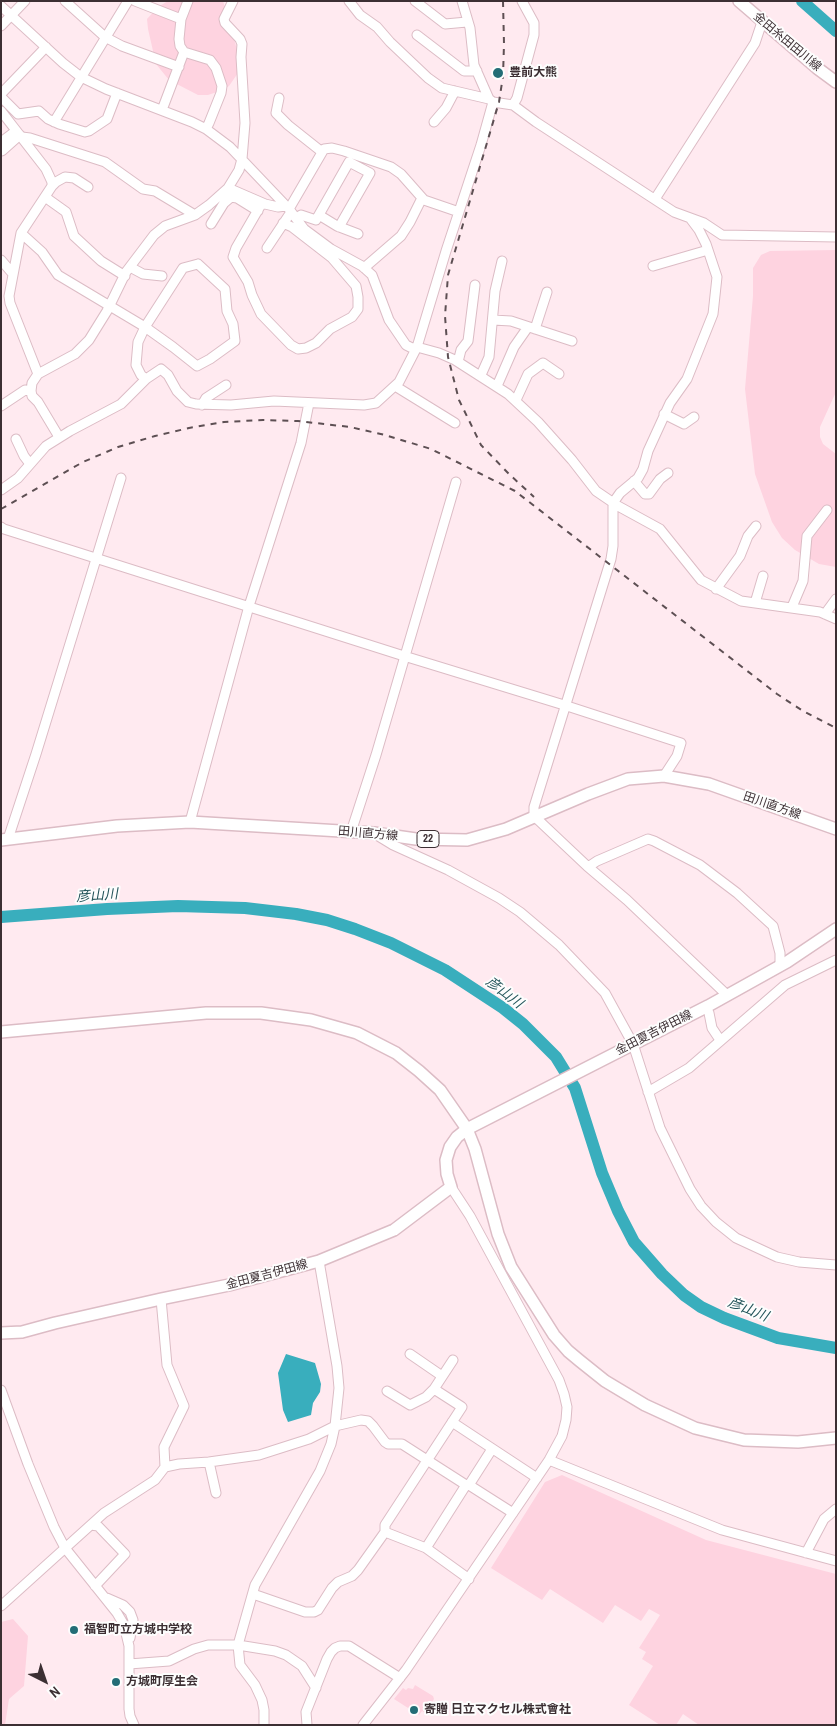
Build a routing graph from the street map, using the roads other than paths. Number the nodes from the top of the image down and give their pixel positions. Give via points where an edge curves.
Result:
1 (24, 1) edge
2 (65, 1) edge
3 (128, 1) edge
4 (135, 1) edge
5 (188, 1) edge
6 (233, 1) edge
7 (349, 1) edge
8 (414, 1) edge
9 (462, 1) edge
10 (522, 1) edge
11 (739, 1) edge
12 (1, 6) edge
13 (11, 16) junction
14 (181, 18) junction
15 (468, 22) junction
16 (762, 22) junction
17 (1, 26) edge
18 (417, 35) dead end
19 (105, 37) junction
20 (46, 47) junction
21 (184, 52) junction
22 (179, 67) junction
23 (476, 71) junction
24 (81, 77) junction
25 (836, 82) edge
26 (454, 91) junction
27 (117, 93) junction
28 (1, 96) edge
29 (280, 98) dead end
30 (491, 100) junction
31 (513, 105) junction
32 (162, 110) junction
33 (1, 111) edge
34 (54, 122) junction
35 (434, 122) dead end
36 (206, 129) junction
37 (20, 135) junction
38 (2, 146) edge
39 (322, 152) junction
40 (242, 160) junction
41 (52, 186) junction
42 (88, 187) dead end
43 (228, 188) junction
44 (45, 197) junction
45 (422, 198) junction
46 (655, 199) junction
47 (260, 207) junction
48 (291, 211) junction
49 (459, 212) junction
50 (195, 215) junction
51 (319, 215) junction
52 (690, 218) junction
53 (283, 223) junction
54 (211, 224) dead end
55 (339, 226) junction
56 (21, 233) junction
57 (358, 234) dead end
58 (836, 237) edge
59 (267, 248) dead end
60 (708, 250) junction
61 (1, 260) edge
62 (502, 261) dead end
63 (653, 266) dead end
64 (130, 267) junction
65 (364, 268) junction
66 (13, 274) junction
67 (125, 276) junction
68 (162, 276) dead end
69 (475, 285) dead end
70 (547, 292) dead end
71 (110, 306) junction
72 (494, 320) junction
73 (145, 327) junction
74 (532, 328) junction
75 (572, 341) dead end
76 (417, 347) junction
77 (458, 362) junction
78 (38, 374) junction
79 (559, 374) dead end
80 (481, 375) junction
81 (146, 379) junction
82 (226, 385) dead end
83 (394, 386) junction
84 (497, 386) junction
85 (30, 391) junction
86 (516, 400) junction
87 (310, 403) junction
88 (202, 405) junction
89 (1, 406) edge
90 (664, 414) junction
91 (694, 417) dead end
92 (455, 423) dead end
93 (59, 437) junction
94 (16, 439) dead end
95 (30, 464) junction
96 (668, 473) dead end
97 (121, 478) dead end
98 (634, 481) junction
99 (456, 482) dead end
100 (1, 490) edge
101 (613, 503) junction
102 (827, 510) dead end
103 (756, 526) dead end
104 (2, 529) edge
105 (96, 558) junction
106 (763, 576) dead end
107 (716, 589) junction
108 (836, 599) edge
109 (755, 603) junction
110 (250, 606) junction
111 (792, 607) junction
112 (825, 614) junction
113 (836, 619) edge
114 (404, 656) junction
115 (564, 705) junction
116 (664, 776) junction
117 (534, 816) junction
118 (190, 822) junction
119 (834, 825) edge
120 (351, 832) junction
121 (374, 833) junction
122 (4, 840) edge
123 (588, 867) junction
124 (836, 929) edge
125 (836, 960) edge
126 (780, 965) junction
127 (727, 995) junction
128 (706, 1007) junction
129 (1, 1032) edge
130 (720, 1040) junction
131 (630, 1046) junction
132 (648, 1092) junction
133 (472, 1126) junction
134 (451, 1187) junction
135 (319, 1261) junction
136 (835, 1264) edge
137 (161, 1299) junction
138 (1, 1333) edge
139 (410, 1354) dead end
140 (453, 1360) dead end
141 (442, 1376) junction
142 (434, 1389) junction
143 (1, 1390) edge
144 (387, 1391) dead end
145 (452, 1422) junction
146 (335, 1426) junction
147 (836, 1438) edge
148 (492, 1449) junction
149 (548, 1460) junction
150 (427, 1461) junction
151 (209, 1462) junction
152 (165, 1467) junction
153 (536, 1478) junction
154 (468, 1485) junction
155 (216, 1493) dead end
156 (836, 1509) edge
157 (513, 1513) junction
158 (91, 1525) junction
159 (385, 1532) junction
160 (65, 1548) junction
161 (426, 1548) junction
162 (806, 1553) junction
163 (836, 1560) edge
164 (469, 1579) junction
165 (95, 1586) junction
166 (253, 1594) junction
167 (1, 1606) edge
168 (238, 1645) junction
169 (129, 1664) junction
170 (400, 1678) junction
171 (316, 1688) junction
172 (134, 1725) edge
173 (264, 1725) edge
174 (307, 1725) edge
175 (363, 1725) edge

1 - 13 street
2 - 19 street
3 - 19 street
4 - 14 street
5 - 14 street
6 - 40 street via 224,19 242,44 245,123
7 - 26 street via 428,78 442,88
8 - 15 street via 444,24
9 - 15 street
10 - 31 street via 534,23 534,35
11 - 16 main road, 金田糸田田川線
12 - 13 street
13 - 17 street
13 - 20 street
14 - 21 street via 179,40
15 - 23 street
16 - 25 main road, 金田糸田田川線
16 - 46 street via 755,43
18 - 23 street via 464,71
19 - 22 street
19 - 24 street
20 - 24 street
20 - 28 street
21 - 22 street
21 - 36 street via 210,60 222,86
22 - 32 street
23 - 30 street
24 - 27 street
24 - 34 street
26 - 30 street
26 - 35 street
27 - 32 street
27 - 34 street via 107,119 89,131
28 - 34 street via 18,114 39,112
29 - 39 street via 276,113
30 - 31 street
30 - 49 street via 481,145
31 - 46 street
32 - 36 street
33 - 37 street
36 - 40 street
37 - 38 street
37 - 41 street via 46,169
37 - 50 street via 105,162 144,189 155,191
39 - 45 street via 332,148 392,166
39 - 48 street
40 - 43 street
40 - 48 street
41 - 42 street via 65,177 74,178
41 - 44 street
43 - 47 street
43 - 50 street
44 - 56 street
44 - 67 street via 66,212 74,236 101,261
45 - 49 street
45 - 65 street via 401,236
46 - 52 street
47 - 48 street
47 - 53 street via 233,257 261,314 290,346 306,348 352,317 358,309 356,286 332,258
47 - 54 street via 231,198
48 - 51 street via 316,220
48 - 53 street
48 - 65 street via 304,229
49 - 76 street
50 - 64 street via 165,226 154,235
51 - 55 street
51 - 55 street via 349,162 370,173
52 - 58 street via 722,235
52 - 60 street
53 - 59 street
55 - 57 street
56 - 66 street
56 - 71 street via 42,252 58,275
60 - 63 street
60 - 90 street via 717,277 713,314 687,379
61 - 66 street
62 - 72 street via 495,291
64 - 67 street
64 - 68 street via 143,274
65 - 76 street via 376,280 388,320 406,345
66 - 78 street via 10,303
67 - 71 street
69 - 77 street via 468,341
70 - 74 street
71 - 73 street
71 - 78 street via 89,340 75,354
72 - 74 street
72 - 80 street via 489,357
73 - 73 street via 183,268 198,264 225,289 234,341 197,366
73 - 81 street via 138,342 136,365
74 - 75 street
74 - 84 street via 514,347
76 - 77 street
76 - 83 street
77 - 80 street
78 - 85 street
79 - 86 street via 543,363 528,374
80 - 84 street
81 - 88 street via 162,370 188,402
81 - 93 street via 121,404
82 - 88 street via 206,398
83 - 87 street via 376,403
83 - 92 street
84 - 86 street
85 - 89 street via 24,390
85 - 93 street
86 - 101 street via 596,491
87 - 88 street
87 - 110 street via 301,443
90 - 91 street via 684,424
90 - 98 street via 643,469
93 - 95 street
94 - 95 street
95 - 100 street
96 - 98 street via 649,494
97 - 105 street
98 - 101 street
99 - 114 street
101 - 107 street via 660,529 700,580
101 - 115 street via 610,559
102 - 111 street via 807,536 803,581
103 - 107 street via 740,556
104 - 105 street
105 - 110 street
105 - 122 street via 36,754
106 - 109 street
107 - 109 street via 734,599
108 - 112 street
109 - 111 street
110 - 114 street
110 - 118 street
111 - 112 street
112 - 113 street
114 - 115 street
114 - 120 street
115 - 116 street via 682,742
115 - 117 street
116 - 117 main road, 田川直方線 / 22 via 628,779
116 - 119 main road, 田川直方線 / 22 via 709,784
117 - 121 main road, 田川直方線 / 22 via 506,829 467,840 416,839
117 - 123 street
118 - 120 main road, 田川直方線 / 22
118 - 122 main road, 田川直方線 / 22 via 118,826
120 - 121 main road, 田川直方線 / 22
121 - 131 street via 499,898 559,944 605,993
123 - 126 street via 648,839 662,845 700,865 773,926
123 - 127 street via 628,900
124 - 126 main road, 金田夏吉伊田線
125 - 130 street via 785,985
126 - 127 main road, 金田夏吉伊田線
127 - 128 main road, 金田夏吉伊田線
128 - 130 street via 712,1028
128 - 131 main road, 金田夏吉伊田線
129 - 133 main road via 206,1013 261,1013 312,1020 358,1033 396,1053 440,1090
130 - 132 street via 689,1068
131 - 132 street via 641,1065
131 - 133 main road, 金田夏吉伊田線
132 - 136 street via 660,1128 690,1189 716,1222 736,1238 777,1257
133 - 134 main road, 金田夏吉伊田線 via 450,1147 446,1160
133 - 147 main road via 498,1234 511,1267 554,1335 568,1351 605,1381 645,1405 695,1428 744,1440 798,1442
134 - 135 main road, 金田夏吉伊田線 via 394,1230
134 - 149 street via 564,1394 566,1420 562,1436
135 - 137 main road, 金田夏吉伊田線
135 - 146 street via 337,1366 339,1388
137 - 138 main road, 金田夏吉伊田線 via 22,1332
137 - 152 street via 167,1365 184,1406 164,1446
139 - 141 street
140 - 141 street
141 - 142 street
142 - 144 street via 410,1406
142 - 145 street via 462,1407
143 - 160 street via 38,1490
145 - 148 street
145 - 150 street
146 - 150 street via 360,1420 368,1422 384,1442 402,1444
146 - 151 street via 309,1440 259,1455
146 - 166 street via 320,1471 255,1585
148 - 153 street
148 - 154 street
149 - 153 street
149 - 162 street via 722,1530
150 - 154 street
150 - 159 street via 385,1525
151 - 152 street
151 - 155 street
152 - 158 street via 155,1480
153 - 157 street
154 - 157 street
154 - 161 street
156 - 162 street via 824,1519
157 - 164 street
158 - 160 street
158 - 165 street via 98,1526 125,1554
159 - 161 street
159 - 166 street via 358,1570 338,1582 314,1612 305,1612
160 - 165 street
160 - 167 street
161 - 164 street
162 - 163 street
164 - 170 street
165 - 169 street via 122,1621 129,1646
166 - 168 street
168 - 169 street via 208,1645 169,1661
168 - 171 street via 286,1655 302,1666
168 - 173 street via 240,1666 262,1700
169 - 172 street via 129,1709
170 - 171 street via 349,1646 340,1646 329,1655
170 - 175 street
171 - 174 street via 306,1712

